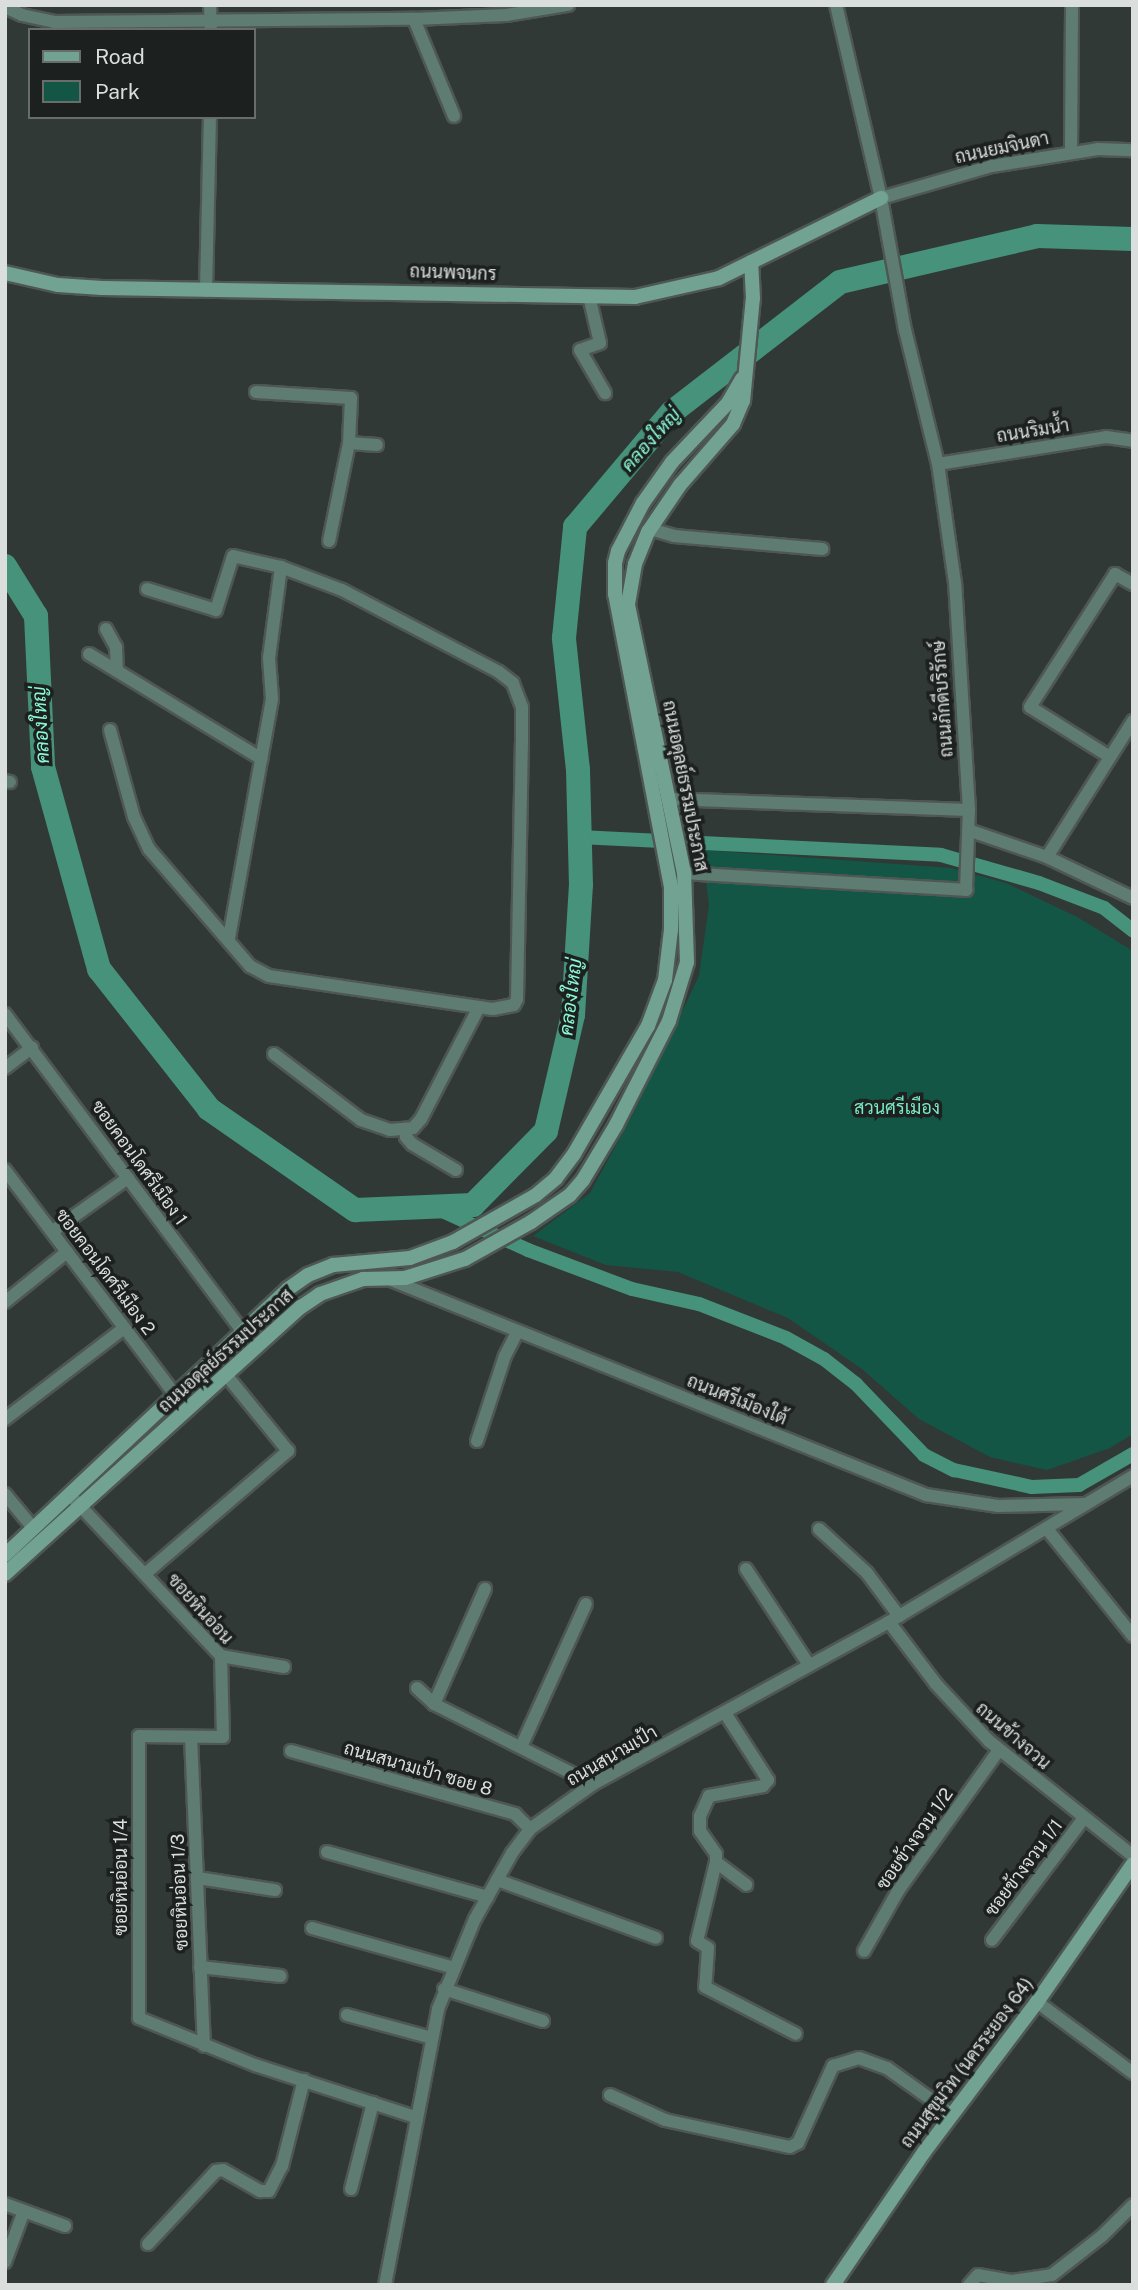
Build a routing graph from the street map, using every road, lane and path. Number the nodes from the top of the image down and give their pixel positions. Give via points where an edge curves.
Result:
1 (210, 5) edge
2 (568, 5) edge
3 (836, 5) edge
4 (1072, 5) edge
5 (5, 7) edge
6 (414, 19) junction
7 (211, 24) edge
8 (453, 116) dead end
9 (210, 119) edge
10 (1133, 149) edge
11 (1070, 153) junction
12 (881, 198) junction
13 (751, 261) junction
14 (5, 273) edge
15 (206, 291) junction
16 (589, 296) junction
17 (748, 368) junction
18 (256, 392) dead end
19 (605, 393) dead end
20 (1133, 441) edge
21 (349, 443) junction
22 (377, 445) dead end
23 (683, 451) junction
24 (938, 464) junction
25 (698, 465) junction
26 (650, 529) junction
27 (329, 541) dead end
28 (822, 549) dead end
29 (281, 568) junction
30 (1133, 584) edge
31 (147, 589) dead end
32 (106, 629) dead end
33 (89, 654) dead end
34 (117, 671) junction
35 (1133, 721) edge
36 (110, 730) dead end
37 (1110, 757) junction
38 (261, 759) junction
39 (668, 799) junction
40 (969, 810) junction
41 (666, 823) junction
42 (968, 836) junction
43 (1047, 857) junction
44 (683, 867) junction
45 (1133, 898) edge
46 (229, 938) junction
47 (479, 1007) junction
48 (5, 1014) edge
49 (32, 1048) junction
50 (274, 1054) dead end
51 (5, 1068) edge
52 (607, 1099) junction
53 (625, 1109) junction
54 (407, 1129) junction
55 (5, 1170) edge
56 (456, 1170) dead end
57 (128, 1178) junction
58 (9, 1185) edge
59 (53, 1231) junction
60 (67, 1252) junction
61 (384, 1277) junction
62 (5, 1301) edge
63 (124, 1328) junction
64 (517, 1332) junction
65 (244, 1333) junction
66 (227, 1376) junction
67 (176, 1396) junction
68 (5, 1419) edge
69 (477, 1441) dead end
70 (1133, 1476) edge
71 (5, 1494) edge
72 (69, 1494) junction
73 (1088, 1504) junction
74 (81, 1506) junction
75 (34, 1529) junction
76 (1047, 1529) junction
77 (818, 1530) dead end
78 (5, 1555) edge
79 (746, 1569) dead end
80 (5, 1574) edge
81 (145, 1574) junction
82 (485, 1589) dead end
83 (586, 1604) dead end
84 (894, 1619) junction
85 (1133, 1636) edge
86 (221, 1656) junction
87 (809, 1665) junction
88 (284, 1667) dead end
89 (417, 1688) dead end
90 (434, 1704) junction
91 (725, 1713) junction
92 (139, 1736) joint
93 (191, 1737) junction
94 (521, 1747) junction
95 (999, 1750) junction
96 (291, 1751) dead end
97 (593, 1784) junction
98 (1084, 1818) junction
99 (530, 1829) junction
100 (327, 1852) dead end
101 (1133, 1856) edge
102 (716, 1862) junction
103 (1133, 1864) edge
104 (198, 1878) junction
105 (497, 1880) junction
106 (746, 1885) dead end
107 (275, 1890) dead end
108 (488, 1897) junction
109 (312, 1928) dead end
110 (656, 1938) dead end
111 (992, 1940) dead end
112 (864, 1951) dead end
113 (200, 1967) junction
114 (454, 1968) junction
115 (281, 1976) dead end
116 (444, 1989) junction
117 (1037, 2002) junction
118 (347, 2015) dead end
119 (543, 2021) dead end
120 (796, 2034) dead end
121 (432, 2038) junction
122 (204, 2046) junction
123 (1133, 2073) edge
124 (304, 2080) junction
125 (610, 2095) dead end
126 (373, 2103) junction
127 (953, 2115) junction
128 (415, 2117) junction
129 (351, 2189) dead end
130 (5, 2204) edge
131 (1133, 2205) edge
132 (24, 2211) junction
133 (65, 2226) dead end
134 (148, 2244) dead end
135 (5, 2262) edge
136 (386, 2285) edge
137 (833, 2285) edge
138 (969, 2285) edge

1 - 7 street
2 - 6 street via 506,15
3 - 12 street, ถนนภักดีบริรักษ์
4 - 11 street
5 - 7 street via 54,22
6 - 7 street
6 - 8 street
9 - 15 street
10 - 11 street, ถนนยมจินดา
11 - 12 street, ถนนยมจินดา via 992,166
12 - 13 street, ถนนพจนกร
12 - 24 street, ถนนภักดีบริรักษ์ via 905,330
13 - 16 street, ถนนพจนกร via 719,278 635,297
13 - 17 street, ถนนอดุลย์ธรรมประภาส
14 - 15 street, ถนนพจนกร via 58,285
15 - 16 street, ถนนพจนกร
16 - 19 street via 600,343 580,349
17 - 23 street, ถนนอดุลย์ธรรมประภาส via 733,396
17 - 25 street, ถนนอดุลย์ธรรมประภาส via 743,401 733,424
18 - 21 street via 351,398
20 - 24 street, ถนนริมน้ำ via 1107,437
21 - 22 street
21 - 27 street
23 - 25 street
23 - 41 street, ถนนอดุลย์ธรรมประภาส via 633,520 618,551 614,579
24 - 40 street, ถนนภักดีบริรักษ์ via 955,583
25 - 26 street, ถนนอดุลย์ธรรมประภาส
26 - 28 street via 674,536
26 - 39 street, ถนนอดุลย์ธรรมประภาส via 635,564 628,604
29 - 31 street via 233,556 216,610
29 - 38 street via 269,658 273,690
29 - 47 street via 342,590 499,672 519,694 517,999 504,1009
30 - 37 street via 1115,574 1030,707
32 - 34 street via 116,647
33 - 34 street
34 - 38 street
35 - 37 street
36 - 46 street via 134,817 149,849
37 - 43 street
38 - 46 street
39 - 40 street
39 - 41 street, ถนนอดุลย์ธรรมประภาส
40 - 42 street, ถนนภักดีบริรักษ์
41 - 44 street, ถนนอดุลย์ธรรมประภาส
41 - 52 street, ถนนอดุลย์ธรรมประภาส via 672,919 665,980 648,1026
42 - 43 street
42 - 44 street, ถนนภักดีบริรักษ์ via 966,890
43 - 45 street
44 - 53 street, ถนนอดุลย์ธรรมประภาส via 687,962 668,1021
46 - 47 street via 241,957 269,976
47 - 54 street via 421,1119
48 - 49 street, ซอยคอนโดศรีเมือง 1
49 - 51 street
49 - 57 street, ซอยคอนโดศรีเมือง 1
50 - 54 street via 361,1120 390,1130
52 - 53 street
52 - 65 street, ถนนอดุลย์ธรรมประภาส via 556,1178 521,1203 486,1225 410,1258 333,1265 308,1275
53 - 61 street, ถนนอดุลย์ธรรมประภาส via 583,1180 553,1209 465,1259 405,1278
54 - 56 street via 412,1144
55 - 58 street, ซอยคอนโดศรีเมือง 2
57 - 59 street
57 - 65 street, ซอยคอนโดศรีเมือง 1
58 - 59 street, ซอยคอนโดศรีเมือง 2
59 - 60 street, ซอยคอนโดศรีเมือง 2
60 - 62 street
60 - 63 street, ซอยคอนโดศรีเมือง 2
61 - 64 street, ถนนศรีเมืองใต้
61 - 66 street, ถนนอดุลย์ธรรมประภาส via 320,1294
63 - 67 street, ซอยคอนโดศรีเมือง 2
63 - 68 street
64 - 69 street
64 - 73 street, ถนนศรีเมืองใต้ via 926,1495 1032,1506
65 - 67 street, ถนนอดุลย์ธรรมประภาส
66 - 74 street, ถนนอดุลย์ธรรมประภาส
66 - 81 street via 288,1451
67 - 72 street, ถนนอดุลย์ธรรมประภาส
70 - 73 street, ถนนสนามเป้า
71 - 75 street
72 - 74 street, ซอยหินอ่อน
72 - 75 street, ถนนอดุลย์ธรรมประภาส
73 - 76 street, ถนนสนามเป้า
74 - 80 street, ถนนอดุลย์ธรรมประภาส
74 - 81 street, ซอยหินอ่อน
75 - 78 street, ถนนอดุลย์ธรรมประภาส
76 - 84 street, ถนนสนามเป้า
76 - 85 street
77 - 84 street, ถนนข้างจวน via 867,1573
79 - 87 street
81 - 86 street, ซอยหินอ่อน
82 - 90 street
83 - 94 street
84 - 87 street, ถนนสนามเป้า
84 - 95 street, ถนนข้างจวน via 944,1693
86 - 88 street
86 - 93 street, ซอยหินอ่อน via 223,1737
87 - 91 street, ถนนสนามเป้า
89 - 90 street
90 - 94 street
91 - 97 street, ถนนสนามเป้า
91 - 102 street via 768,1780 763,1786 709,1796 704,1803 700,1830 716,1854
92 - 93 street, ซอยหินอ่อน
92 - 122 street, ซอยหินอ่อน 1/4 via 139,2018
93 - 104 street, ซอยหินอ่อน 1/3
94 - 97 street
95 - 98 street, ถนนข้างจวน
95 - 112 street, ซอยข้างจวน 1/2 via 898,1892
96 - 99 street, ถนนสนามเป้า ซอย 8 via 515,1814
97 - 99 street, ถนนสนามเป้า
98 - 101 street, ถนนข้างจวน
98 - 111 street, ซอยข้างจวน 1/1
99 - 105 street, ถนนสนามเป้า
100 - 108 street
102 - 106 street
102 - 120 street via 697,1941 708,1948 705,1987
103 - 117 street, ถนนสุขุมวิท (นครระยอง 64)
104 - 107 street
104 - 113 street, ซอยหินอ่อน 1/3
105 - 108 street, ถนนสนามเป้า
105 - 110 street
108 - 114 street, ถนนสนามเป้า
109 - 114 street
113 - 115 street
113 - 122 street, ซอยหินอ่อน 1/3
114 - 116 street, ถนนสนามเป้า
116 - 119 street
116 - 121 street, ถนนสนามเป้า
117 - 123 street
117 - 127 street, ถนนสุขุมวิท (นครระยอง 64)
118 - 121 street
121 - 128 street, ถนนสนามเป้า
122 - 124 street
124 - 126 street
124 - 134 street via 282,2166 269,2191 216,2171
125 - 127 street via 665,2120 790,2147 798,2143 833,2066 859,2058 887,2068
126 - 128 street
126 - 129 street
127 - 137 street, ถนนสุขุมวิท (นครระยอง 64)
128 - 136 street, ถนนสนามเป้า
130 - 132 street
131 - 138 street via 1052,2275 1012,2281 978,2275
132 - 133 street
132 - 135 street

